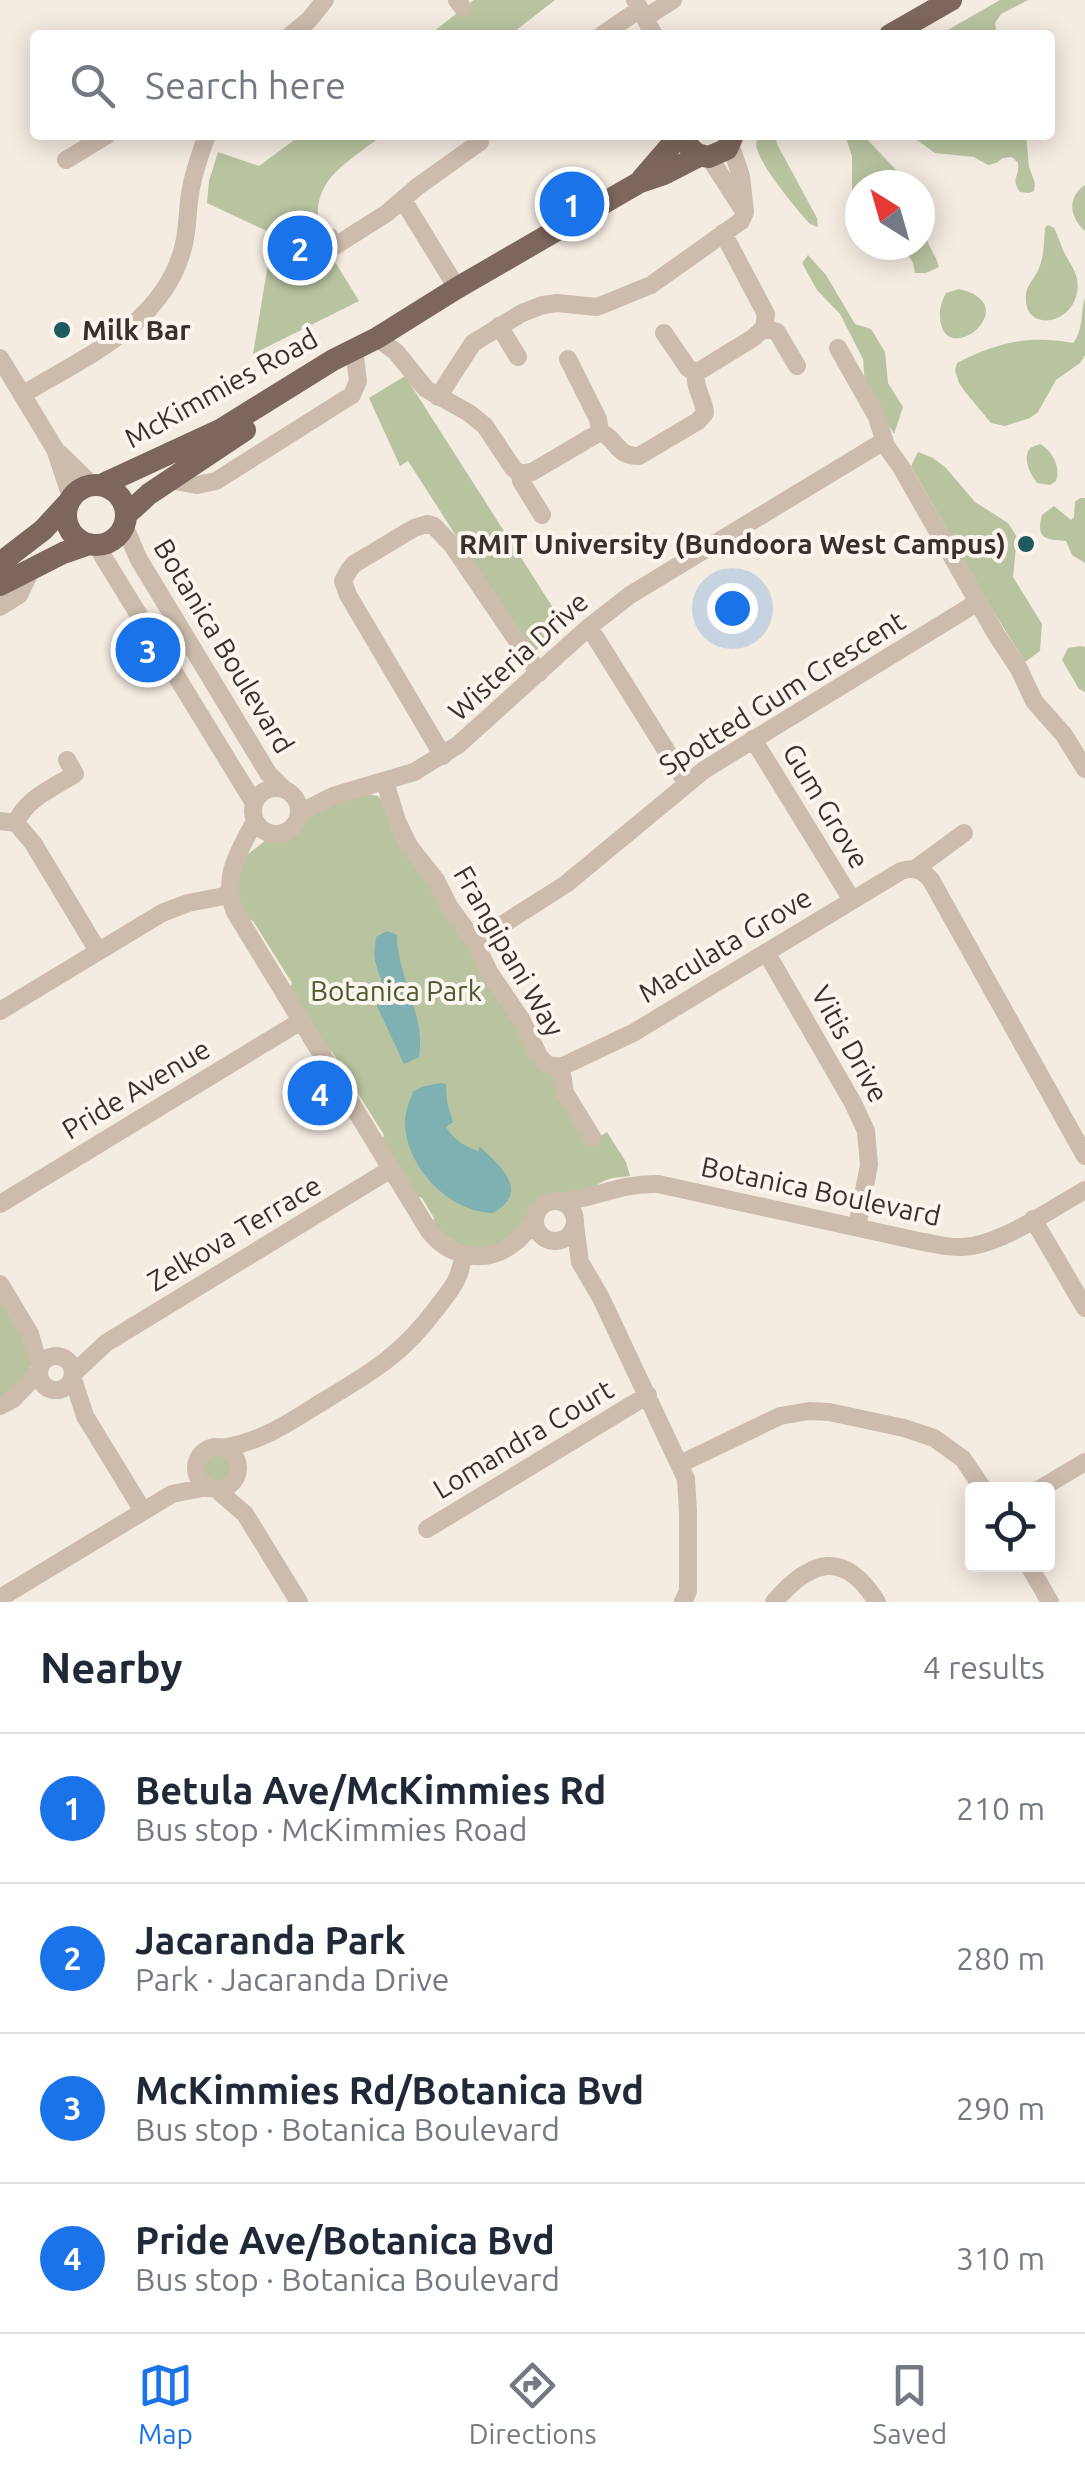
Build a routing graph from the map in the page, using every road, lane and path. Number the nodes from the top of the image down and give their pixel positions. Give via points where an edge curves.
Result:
1 (325, 0) edge
2 (673, 0) edge
3 (951, 0) edge
4 (640, 9) edge
5 (297, 30) edge
6 (609, 30) edge
7 (899, 30) edge
8 (99, 140) edge
9 (202, 140) edge
10 (678, 140) edge
11 (685, 140) edge
12 (732, 140) edge
13 (733, 140) edge
14 (480, 142) dead end
15 (705, 156) junction
16 (66, 160) dead end
17 (640, 182) junction
18 (403, 200) junction
19 (745, 212) junction
20 (723, 234) junction
21 (330, 237) dead end
22 (457, 288) junction
23 (500, 326) junction
24 (764, 328) junction
25 (664, 333) dead end
26 (367, 346) junction
27 (838, 348) dead end
28 (518, 356) dead end
29 (0, 358) edge
30 (568, 359) dead end
31 (796, 366) dead end
32 (696, 373) junction
33 (22, 395) junction
34 (438, 398) junction
35 (600, 432) junction
36 (884, 441) junction
37 (56, 449) junction
38 (520, 474) junction
39 (97, 485) junction
40 (69, 500) junction
41 (542, 515) dead end
42 (125, 520) junction
43 (92, 545) junction
44 (0, 563) edge
45 (32, 568) junction
46 (0, 586) edge
47 (978, 602) junction
48 (0, 607) edge
49 (589, 627) junction
50 (201, 662) junction
51 (539, 673) junction
52 (178, 676) junction
53 (754, 740) junction
54 (444, 756) junction
55 (67, 760) dead end
56 (1085, 769) edge
57 (384, 782) junction
58 (686, 782) junction
59 (292, 800) junction
60 (259, 819) junction
61 (8, 822) edge
62 (964, 832) dead end
63 (916, 868) junction
64 (229, 896) junction
65 (852, 900) junction
66 (475, 942) junction
67 (98, 950) junction
68 (766, 952) junction
69 (0, 1011) edge
70 (301, 1021) junction
71 (560, 1068) junction
72 (592, 1137) dead end
73 (1085, 1156) edge
74 (391, 1169) junction
75 (1085, 1190) edge
76 (594, 1196) junction
77 (561, 1202) junction
78 (0, 1204) edge
79 (535, 1219) junction
80 (1033, 1219) junction
81 (575, 1223) junction
82 (857, 1227) junction
83 (547, 1239) junction
84 (516, 1242) junction
85 (462, 1254) junction
86 (580, 1262) junction
87 (0, 1284) edge
88 (1085, 1308) edge
89 (30, 1334) junction
90 (106, 1344) junction
91 (60, 1356) junction
92 (39, 1370) junction
93 (73, 1376) junction
94 (53, 1390) junction
95 (648, 1395) junction
96 (6, 1403) edge
97 (85, 1416) junction
98 (263, 1438) junction
99 (223, 1448) junction
100 (1085, 1462) edge
101 (680, 1464) junction
102 (196, 1465) junction
103 (238, 1469) junction
104 (979, 1482) edge
105 (1051, 1482) edge
106 (211, 1488) junction
107 (172, 1494) junction
108 (143, 1511) junction
109 (245, 1514) junction
110 (427, 1529) dead end
111 (1033, 1572) edge
112 (0, 1598) edge
113 (689, 1598) edge
114 (299, 1602) edge
115 (774, 1602) edge
116 (877, 1602) edge
117 (1050, 1602) edge

1 - 5 street
2 - 4 street
3 - 7 main road
4 - 6 street
8 - 16 street
9 - 33 street via 184,246 158,300 119,336
10 - 17 main road, McKimmies Road
11 - 15 main road
12 - 15 main road, McKimmies Road via 722,153
13 - 19 street
14 - 18 street
15 - 17 main road, McKimmies Road
15 - 19 street
17 - 22 main road, McKimmies Road
18 - 21 street via 336,246
18 - 22 street
19 - 20 street
20 - 23 street via 651,286 597,308 533,308
20 - 24 street via 766,314
22 - 26 main road, McKimmies Road
23 - 28 street
23 - 34 street via 473,344
24 - 31 street via 777,332
24 - 32 street
25 - 32 street
26 - 34 street via 396,352
26 - 39 main road, McKimmies Road via 220,430
26 - 42 main road, McKimmies Road via 170,480
27 - 36 street
29 - 33 street
30 - 35 street
32 - 35 street via 705,413 698,421 639,456 628,456
33 - 37 street
34 - 38 street via 485,426
35 - 38 street
36 - 47 street
36 - 49 street, Wisteria Drive via 630,595
37 - 39 street
37 - 40 street
38 - 41 street
39 - 40 main road
39 - 42 main road via 119,496
40 - 43 main road via 65,514 72,534
40 - 44 main road via 44,530
42 - 43 main road via 118,535
42 - 50 street, Botanica Boulevard via 138,558
43 - 45 main road
43 - 52 street, Botanica Boulevard
45 - 46 main road
45 - 48 street via 20,595
47 - 53 street, Spotted Gum Crescent
47 - 56 street via 1034,702
49 - 51 street, Wisteria Drive
49 - 58 street
50 - 52 street
50 - 59 street, Botanica Boulevard via 268,773
51 - 54 street, Wisteria Drive
51 - 54 street via 434,526 420,525 354,564 345,588
52 - 60 street, Botanica Boulevard
53 - 58 street, Spotted Gum Crescent
53 - 65 street, Gum Grove
54 - 57 street, Wisteria Drive
55 - 61 street via 74,774
57 - 59 street, Wisteria Drive
57 - 66 street, Frangipani Way via 404,838
58 - 66 street, Spotted Gum Crescent via 566,884
59 - 60 street via 278,788 264,792
59 - 60 street via 289,830 282,834
60 - 64 street via 230,873
61 - 67 street via 24,831
62 - 63 street, Maculata Grove
63 - 65 street, Maculata Grove
63 - 73 street via 931,880
64 - 67 street via 174,908
64 - 70 street
65 - 68 street, Maculata Grove
66 - 71 street, Frangipani Way via 542,1061
67 - 69 street
68 - 71 street, Maculata Grove via 633,1033
68 - 82 street, Vitis Drive via 866,1131 868,1165
70 - 74 street
70 - 78 street, Pride Avenue
71 - 72 street, Frangipani Way via 565,1093
74 - 85 street via 435,1239
74 - 90 street, Zelkova Terrace
75 - 80 street, Botanica Boulevard
76 - 77 street, Botanica Boulevard
76 - 81 street
76 - 82 street, Botanica Boulevard via 658,1184
77 - 79 street via 544,1204
77 - 81 street
79 - 83 street
79 - 84 street
80 - 82 street, Botanica Boulevard via 966,1247
80 - 88 street
81 - 83 street via 568,1236
81 - 86 street
83 - 84 street
83 - 86 street
84 - 85 street via 494,1254
85 - 98 street via 458,1282 394,1356
86 - 95 street
87 - 89 street
89 - 91 street
89 - 92 street
90 - 91 street, Zelkova Terrace
90 - 93 street, Zelkova Terrace
91 - 92 street via 46,1358
91 - 93 street
92 - 94 street
92 - 96 street
93 - 94 street
93 - 97 street
94 - 96 street
94 - 97 street
95 - 101 street
95 - 110 street, Lomandra Court
97 - 108 street
98 - 99 street
98 - 103 street
99 - 102 street via 210,1449
99 - 103 street
100 - 105 street
101 - 104 street via 780,1416 829,1412 934,1438 963,1459
101 - 113 street via 688,1493
102 - 106 street
102 - 107 street
103 - 106 street via 232,1483
103 - 109 street
106 - 107 street
106 - 109 street
107 - 108 street
108 - 112 street
109 - 114 street
111 - 117 street
115 - 116 street via 802,1576 832,1566 851,1571

